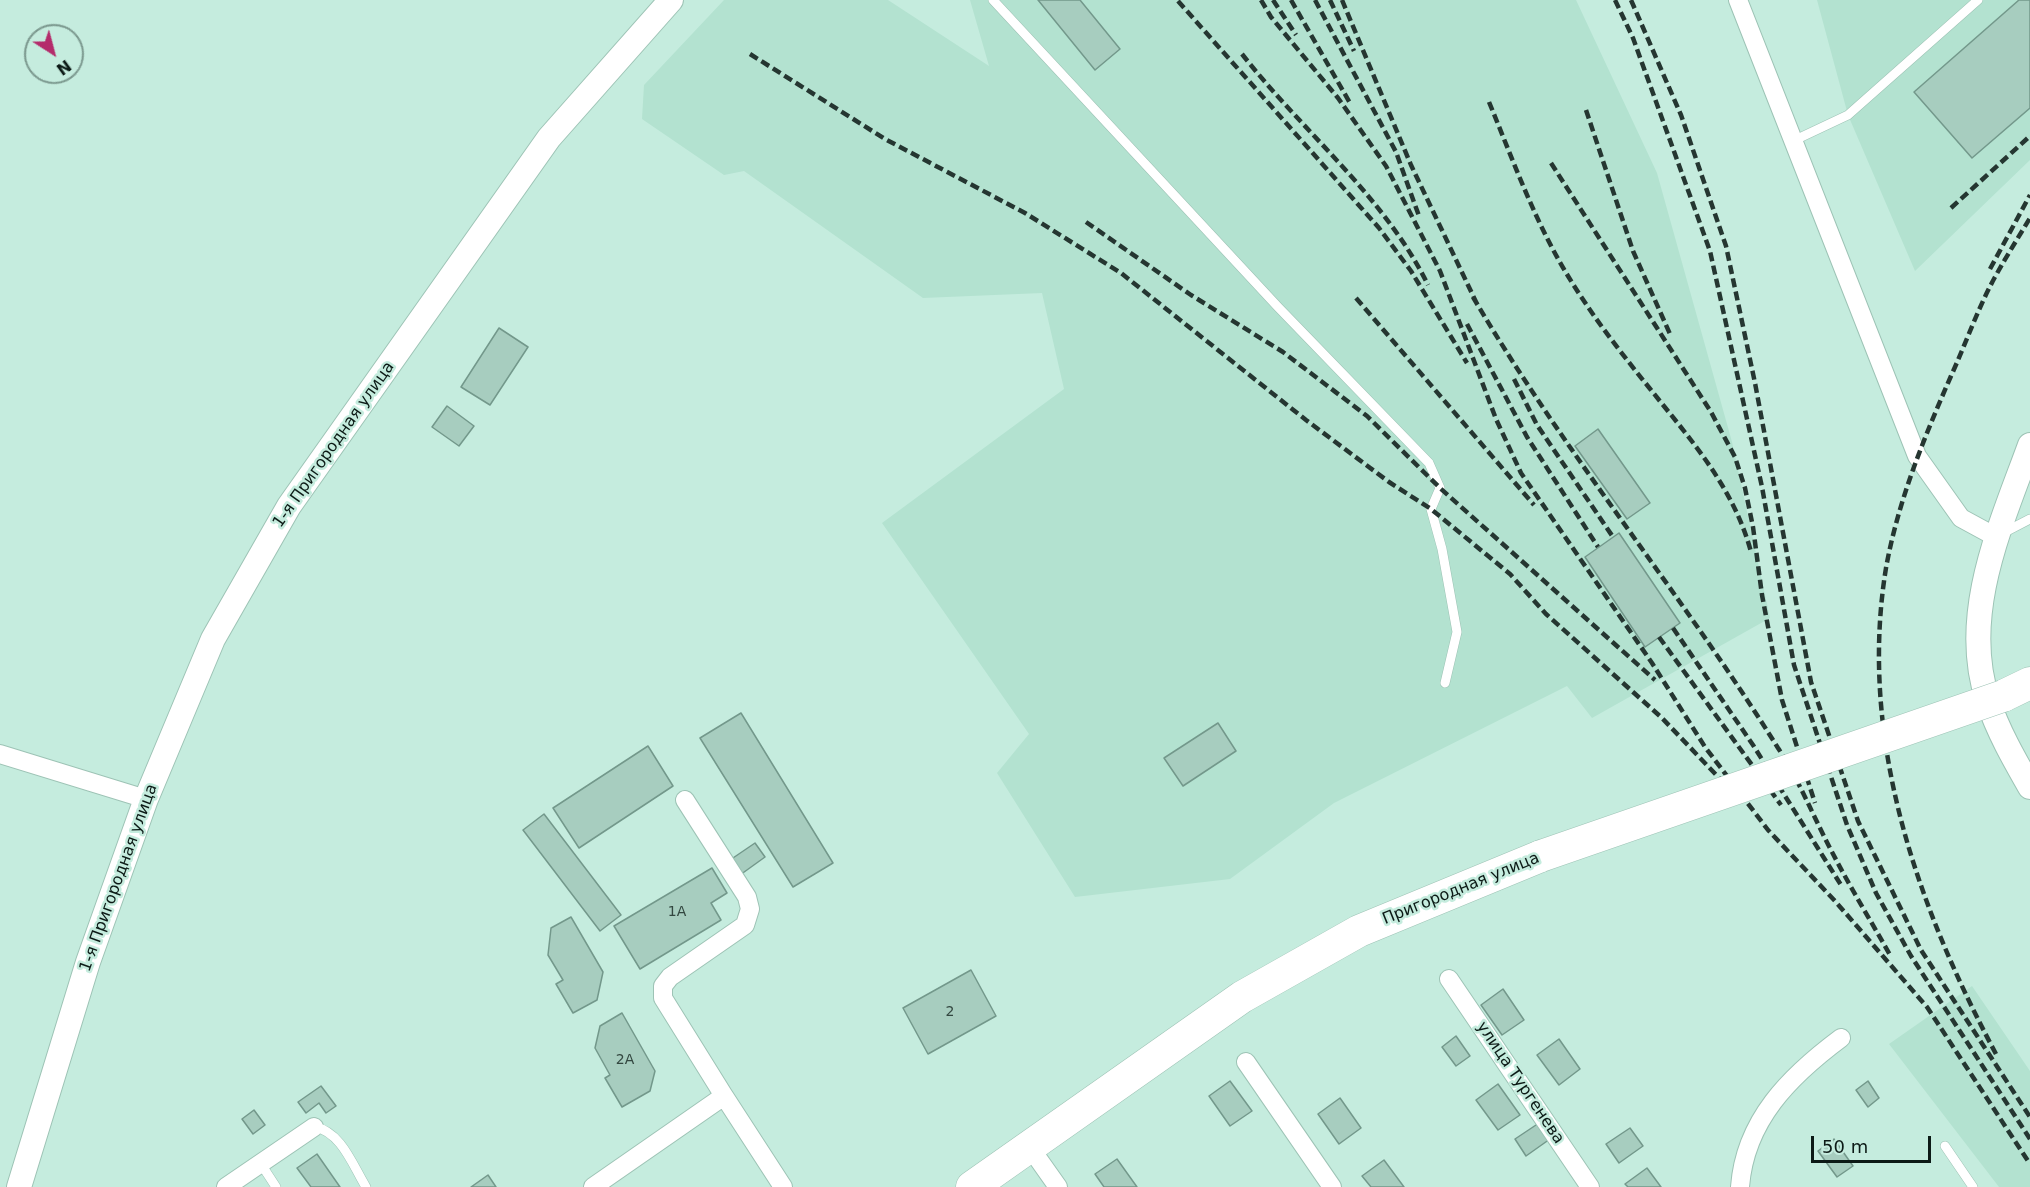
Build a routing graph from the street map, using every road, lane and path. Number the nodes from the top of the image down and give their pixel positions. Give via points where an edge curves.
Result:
1 (671, 0) edge
2 (993, 0) edge
3 (1738, 0) edge
4 (1978, 0) edge
5 (1795, 140) junction
6 (2030, 445) edge
7 (2030, 519) edge
8 (1996, 537) junction
9 (1445, 683) dead end
10 (2016, 689) edge
11 (0, 754) edge
12 (2030, 787) edge
13 (146, 799) junction
14 (685, 800) dead end
15 (1449, 979) dead end
16 (1841, 1038) dead end
17 (1245, 1062) dead end
18 (724, 1096) junction
19 (314, 1127) joint
20 (1029, 1146) junction
21 (1945, 1146) dead end
22 (261, 1164) junction
23 (19, 1187) edge
24 (226, 1187) edge
25 (276, 1187) edge
26 (366, 1187) edge
27 (593, 1187) edge
28 (783, 1187) edge
29 (972, 1187) edge
30 (1058, 1187) edge
31 (1332, 1187) edge
32 (1590, 1187) edge
33 (1740, 1187) edge
34 (1973, 1187) edge

1 - 13 street, 1-я Пригородная улица via 549,138 289,506 213,639
2 - 9 lane via 1269,299 1429,463 1440,488 1431,509 1457,632
3 - 5 street
4 - 5 lane via 1848,115
5 - 8 street via 1917,456 1961,518
6 - 8 street
7 - 8 lane
8 - 12 street via 1977,619 1979,662 1988,700
10 - 20 highway, Пригородная улица, bridge via 1541,856 1359,931 1251,991
11 - 13 street
13 - 23 street, 1-я Пригородная улица via 88,962
14 - 18 street via 747,897 750,909 745,925 670,977 663,986 663,998
15 - 32 street, улица Тургенева
16 - 33 street via 1810,1060 1769,1105 1745,1151
17 - 31 street
18 - 27 street
18 - 28 street
19 - 22 street
19 - 26 lane via 334,1136
20 - 29 highway, Пригородная улица
20 - 30 street
21 - 34 lane
22 - 24 street
22 - 25 lane

